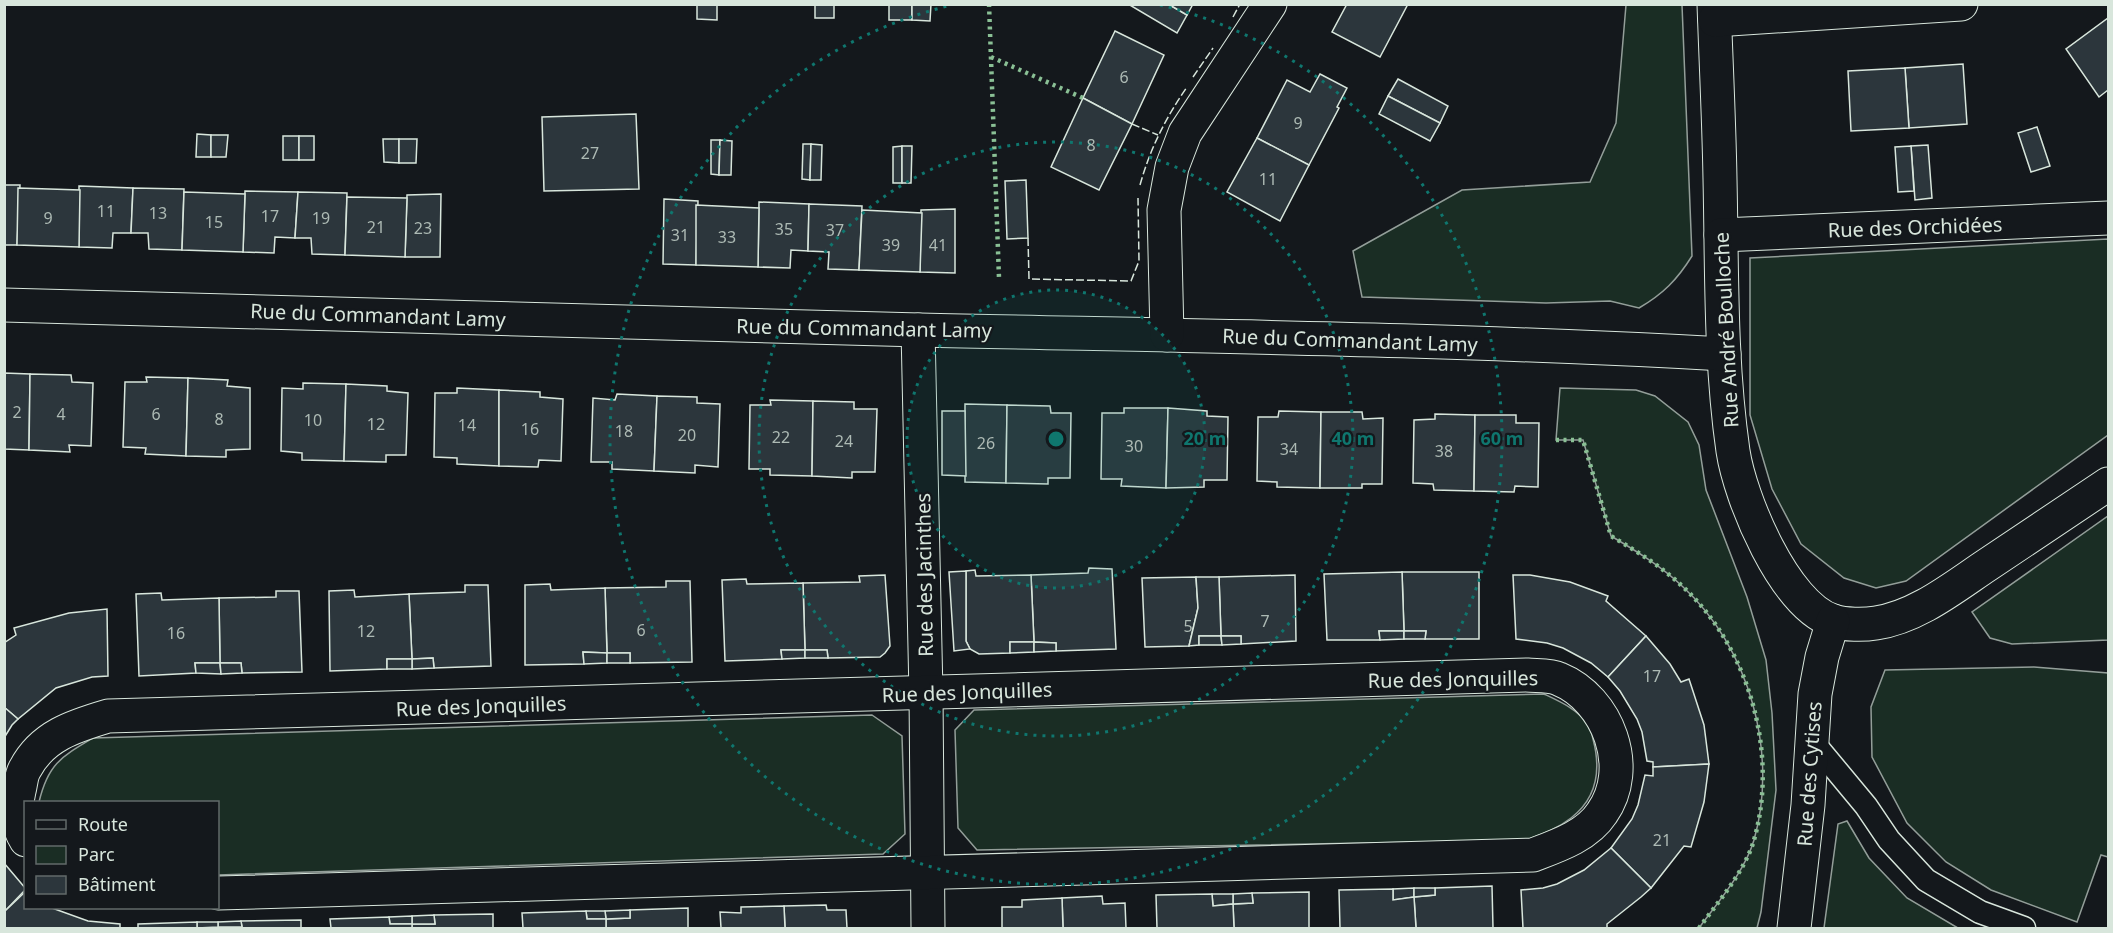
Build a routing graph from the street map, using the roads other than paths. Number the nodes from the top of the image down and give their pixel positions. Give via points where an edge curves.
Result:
1 (1270, 4) edge
2 (1961, 4) edge
3 (1715, 12) edge
4 (2109, 218) edge
5 (1721, 235) junction
6 (4, 304) edge
7 (918, 330) junction
8 (1167, 335) junction
9 (1724, 354) junction
10 (2109, 484) edge
11 (1833, 621) junction
12 (926, 694) junction
13 (1812, 741) junction
14 (24, 837) edge
15 (927, 874) junction
16 (219, 893) edge
17 (928, 928) edge
18 (1794, 928) edge
19 (2024, 928) edge

1 - 8 street via 1185,133 1172,167 1164,210
2 - 3 street
3 - 5 street, Rue André Boulloche
4 - 5 street, Rue des Orchidées
5 - 9 street, Rue André Boulloche
6 - 7 street, Rue du Commandant Lamy
7 - 8 street, Rue du Commandant Lamy
7 - 12 street, Rue des Jacinthes
8 - 9 street, Rue du Commandant Lamy
9 - 11 street, Rue André Boulloche via 1733,451 1749,506 1774,563 1819,614
10 - 11 street via 1909,614 1877,623
11 - 13 street, Rue des Cytises via 1815,694
12 - 14 street, Rue des Jonquilles via 108,716 72,727 42,746 24,770 16,803
12 - 15 street, Rue des Jacinthes
12 - 15 street, Rue des Jonquilles via 1527,675 1557,678 1578,689 1607,726 1616,757 1614,788 1602,814 1561,845 1533,855
13 - 18 street, Rue des Cytises
13 - 19 lane via 1889,840 1926,880 1980,912
15 - 16 street, Rue des Jonquilles
15 - 17 street, Rue des Jacinthes

